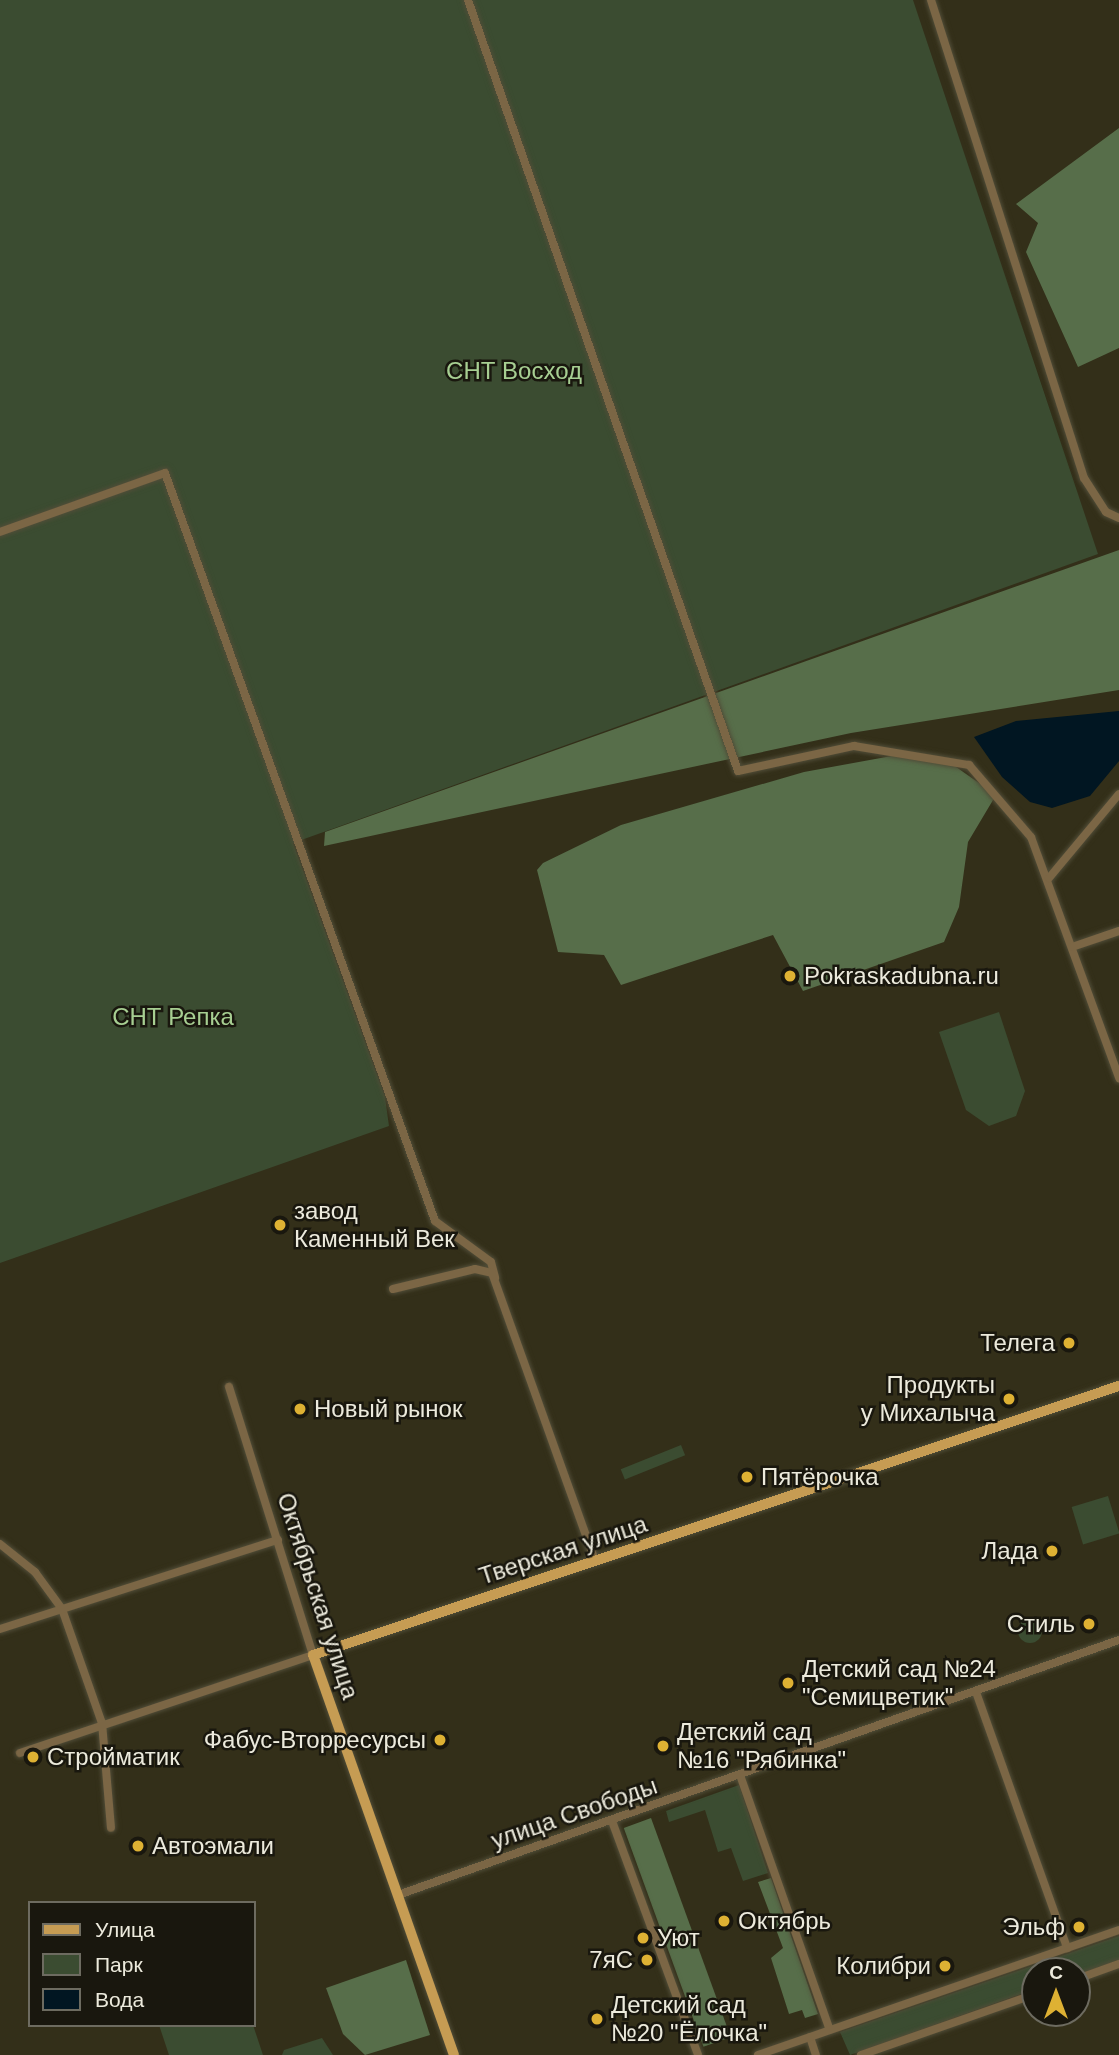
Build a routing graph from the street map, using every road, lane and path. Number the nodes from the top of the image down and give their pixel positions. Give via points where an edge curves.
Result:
1 (468, 0) edge
2 (931, 0) edge
3 (1119, 518) edge
4 (0, 531) edge
5 (1119, 794) edge
6 (1049, 878) junction
7 (1119, 931) edge
8 (1072, 947) junction
9 (1119, 1078) edge
10 (495, 1276) junction
11 (393, 1289) dead end
12 (1119, 1386) edge
13 (229, 1387) dead end
14 (278, 1540) junction
15 (0, 1544) edge
16 (595, 1561) junction
17 (62, 1609) junction
18 (0, 1629) edge
19 (1119, 1640) edge
20 (313, 1655) junction
21 (976, 1692) junction
22 (102, 1723) junction
23 (20, 1753) dead end
24 (740, 1775) junction
25 (612, 1821) junction
26 (111, 1828) dead end
27 (398, 1895) junction
28 (1119, 1930) edge
29 (1066, 1948) junction
30 (1119, 1964) edge
31 (1091, 1974) edge
32 (1021, 1999) edge
33 (830, 2030) junction
34 (810, 2037) junction
35 (454, 2055) edge
36 (698, 2055) edge
37 (758, 2055) edge
38 (816, 2055) edge
39 (861, 2055) edge

1 - 6 street via 738,771 854,746 969,765 1017,814
2 - 3 street via 1084,478 1106,512
4 - 10 street via 165,473 435,1222 491,1262
5 - 6 street
6 - 8 street
7 - 8 street
8 - 9 street
10 - 11 street via 475,1269
10 - 16 street
12 - 16 main road, Тверская улица
13 - 14 street, Октябрьская улица
14 - 17 street
14 - 20 street, Октябрьская улица
15 - 17 street via 35,1572
16 - 20 main road, Тверская улица
17 - 18 street
17 - 22 street
19 - 21 street, улица Свободы
20 - 22 street, Тверская улица
20 - 27 main road, Октябрьская улица
21 - 24 street, улица Свободы
21 - 29 street
22 - 23 street, Тверская улица
22 - 26 street
24 - 25 street, улица Свободы
24 - 33 street
25 - 27 street, улица Свободы
25 - 36 street
27 - 35 main road, Октябрьская улица
28 - 29 street
29 - 33 street
30 - 31 street
32 - 39 street
33 - 34 street
34 - 37 street
34 - 38 street

